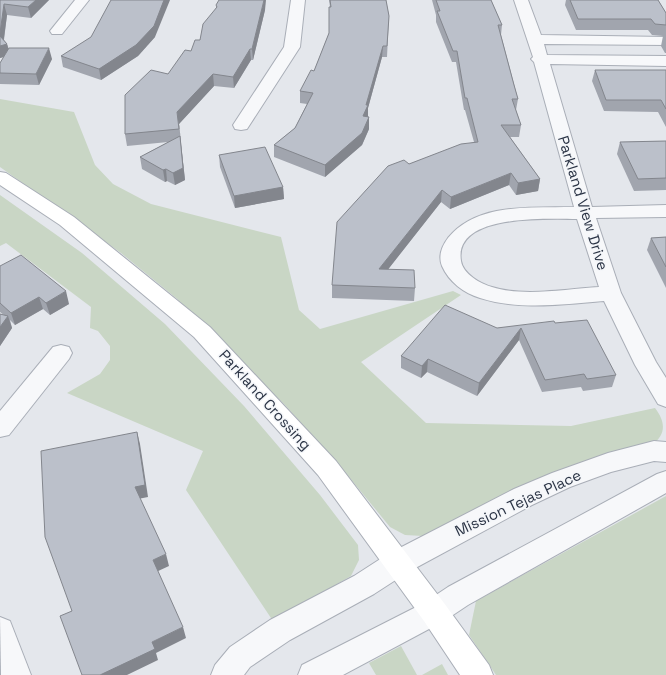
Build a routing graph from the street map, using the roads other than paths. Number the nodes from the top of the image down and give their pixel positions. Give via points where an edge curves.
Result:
1 (82, 0) edge
2 (298, 0) edge
3 (521, 0) edge
4 (57, 31) dead end
5 (535, 39) junction
6 (666, 41) edge
7 (539, 59) junction
8 (666, 61) edge
9 (241, 125) dead end
10 (0, 177) edge
11 (666, 212) edge
12 (585, 214) junction
13 (611, 293) junction
14 (61, 353) dead end
15 (666, 398) edge
16 (0, 428) edge
17 (666, 452) edge
18 (666, 481) edge
19 (398, 563) junction
20 (434, 612) junction
21 (0, 631) edge
22 (16, 675) edge
23 (226, 675) edge
24 (313, 675) edge
25 (478, 675) edge

1 - 4 street
2 - 9 street via 292,47
3 - 5 street, Parkland View Drive
5 - 6 street
5 - 7 street, Parkland View Drive
7 - 8 street
7 - 12 street, Parkland View Drive
10 - 19 street, Parkland Crossing via 67,221 202,332 327,468
11 - 12 street
12 - 13 street, Parkland View Drive
12 - 13 street via 496,216 461,234 451,247 450,260 455,272 468,284 486,293 507,297
13 - 15 street, Parkland View Drive via 646,365
14 - 16 street
17 - 19 street, Mission Tejas Place via 654,451 608,463 561,480 523,497
18 - 20 street via 458,596
19 - 20 street, Parkland Crossing
19 - 23 street, Mission Tejas Place via 364,585 280,630 240,657
20 - 24 street
20 - 25 street, Parkland Crossing
21 - 22 street

